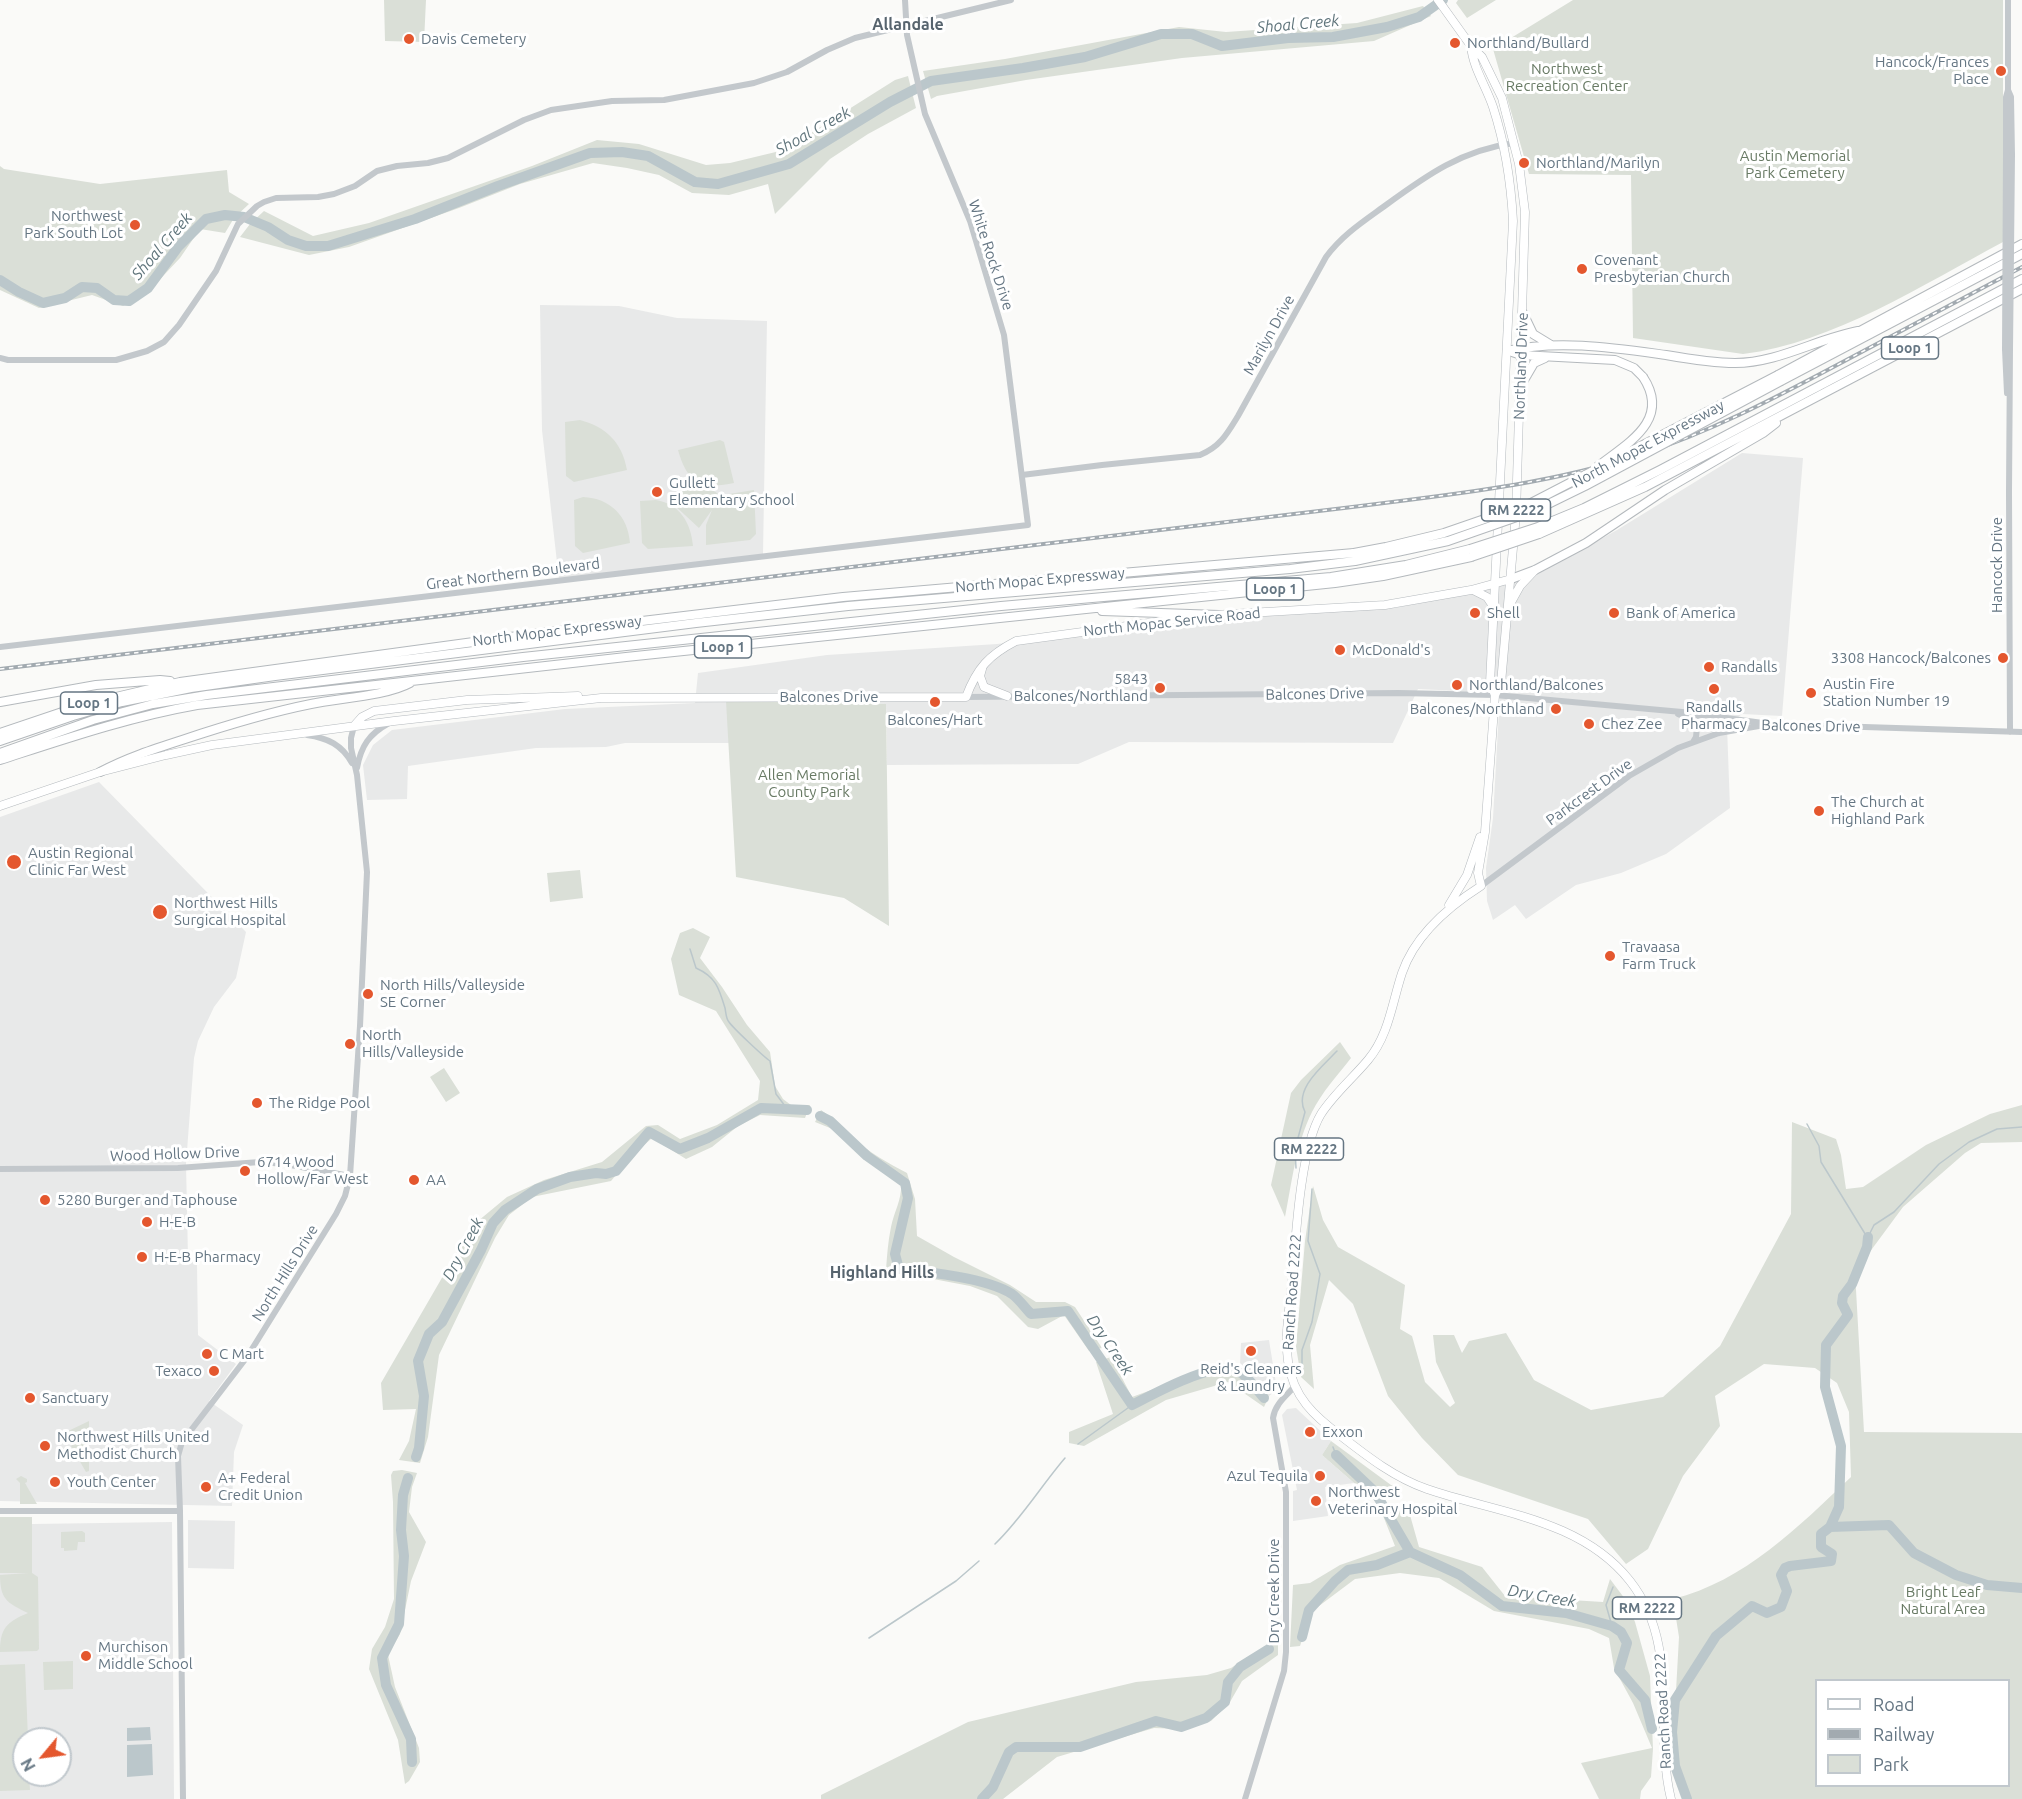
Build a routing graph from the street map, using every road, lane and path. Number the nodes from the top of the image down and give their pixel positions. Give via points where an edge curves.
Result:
1 (905, 0) edge
2 (1011, 0) edge
3 (1438, 0) edge
4 (2008, 0) edge
5 (906, 25) junction
6 (1471, 46) junction
7 (1514, 142) junction
8 (1503, 144) junction
9 (2022, 244) edge
10 (2022, 254) edge
11 (2022, 279) edge
12 (2022, 289) edge
13 (1523, 313) junction
14 (1858, 331) junction
15 (1554, 346) junction
16 (1507, 351) junction
17 (1521, 351) junction
18 (1548, 357) junction
19 (0, 358) edge
20 (1780, 378) junction
21 (1520, 387) junction
22 (1797, 408) junction
23 (1022, 475) junction
24 (1580, 480) junction
25 (1028, 525) joint
26 (1538, 530) junction
27 (1470, 553) junction
28 (1354, 557) junction
29 (1535, 570) junction
30 (1511, 579) junction
31 (1494, 584) junction
32 (972, 586) junction
33 (1071, 587) junction
34 (1471, 590) junction
35 (1057, 602) junction
36 (1494, 607) junction
37 (1508, 608) junction
38 (1078, 610) junction
39 (1219, 615) junction
40 (945, 623) junction
41 (600, 626) junction
42 (0, 647) edge
43 (483, 650) junction
44 (983, 664) junction
45 (415, 680) junction
46 (180, 682) junction
47 (1495, 695) junction
48 (1007, 696) junction
49 (966, 697) junction
50 (601, 698) junction
51 (0, 702) edge
52 (1672, 711) junction
53 (1691, 714) junction
54 (394, 721) junction
55 (109, 724) junction
56 (1770, 724) junction
57 (354, 726) junction
58 (2010, 732) junction
59 (2022, 732) edge
60 (0, 733) edge
61 (300, 733) junction
62 (1719, 733) junction
63 (53, 734) junction
64 (0, 741) edge
65 (1693, 742) junction
66 (0, 753) edge
67 (0, 760) edge
68 (100, 772) junction
69 (357, 775) junction
70 (0, 806) edge
71 (1485, 821) junction
72 (1480, 886) junction
73 (1445, 911) junction
74 (0, 1168) edge
75 (350, 1176) junction
76 (1295, 1386) junction
77 (180, 1511) junction
78 (0, 1512) edge
79 (183, 1799) edge
80 (1245, 1799) edge
81 (1671, 1799) edge

1 - 5 street, White Rock Drive
2 - 5 street
3 - 6 main road, Northland Drive / RM 2222
4 - 58 street, Hancock Drive, bridge via 2006,388
5 - 19 street via 841,43 770,78 664,100 612,101 551,110 448,158 377,171 334,194 264,202 238,224 216,271 172,335 156,347 116,360
5 - 23 street, White Rock Drive via 915,76 932,134 970,221 1004,335
6 - 7 main road, Northland Drive / RM 2222 via 1482,57 1502,98
6 - 8 main road, Northland Drive / RM 2222 via 1472,60 1489,96
7 - 8 street, Marilyn Drive
7 - 13 main road, Northland Drive / RM 2222 via 1525,212
8 - 16 main road, Northland Drive / RM 2222 via 1513,221
8 - 23 street, Marilyn Drive via 1472,152 1443,166 1336,243 1242,409 1213,450 1200,455
9 - 14 highway, North Mopac Expressway / Loop 1
10 - 20 highway
11 - 26 highway
12 - 22 highway, North Mopac Expressway / Loop 1
13 - 15 highway via 1533,334
13 - 17 main road, Northland Drive / RM 2222
14 - 15 highway via 1771,358 1736,363
14 - 20 highway, North Mopac Expressway / Loop 1
15 - 17 highway
16 - 17 highway
16 - 31 main road, Northland Drive / RM 2222
17 - 18 highway
17 - 21 main road, Northland Drive / RM 2222
18 - 21 highway via 1534,363
18 - 24 highway, bridge via 1615,360 1634,368 1651,393 1647,424
20 - 24 highway, North Mopac Expressway / Loop 1, bridge
20 - 28 highway, bridge via 1534,511 1448,541
21 - 30 main road, Northland Drive / RM 2222
22 - 26 highway, North Mopac Expressway / Loop 1 via 1645,487
22 - 29 highway via 1586,543
23 - 25 street, White Rock Drive
24 - 28 highway, North Mopac Expressway / Loop 1, bridge via 1478,523
25 - 42 street, Great Northern Boulevard
26 - 27 highway, North Mopac Expressway / Loop 1, bridge
27 - 35 highway via 1331,577
27 - 38 highway, North Mopac Expressway / Loop 1 via 1383,576 1335,583
28 - 32 highway, North Mopac Expressway / Loop 1
28 - 33 highway via 1290,569
29 - 30 highway
29 - 37 main road
30 - 31 main road, North Mopac Service Road
30 - 37 main road, Northland Drive / RM 2222
31 - 34 main road, North Mopac Service Road
31 - 36 main road, Northland Drive / RM 2222
32 - 33 highway
32 - 41 highway, North Mopac Expressway / Loop 1
33 - 43 highway via 772,614
34 - 36 main road via 1487,597
34 - 39 main road, North Mopac Service Road via 1385,605
35 - 40 highway via 960,615
35 - 63 highway via 524,657 207,695 125,711
36 - 47 main road, Northland Drive / RM 2222 via 1490,683
37 - 47 main road, Northland Drive / RM 2222 via 1501,683
38 - 39 highway
38 - 40 highway, North Mopac Expressway / Loop 1
39 - 44 main road, North Mopac Service Road via 1027,638 1004,647
40 - 45 highway, North Mopac Expressway / Loop 1
41 - 43 highway
41 - 46 highway, North Mopac Expressway / Loop 1
43 - 64 highway via 150,696
44 - 48 main road via 982,685
44 - 49 main road, North Mopac Service Road
45 - 55 highway, North Mopac Expressway / Loop 1 via 197,705
45 - 68 highway via 398,689 274,711 152,750
46 - 51 highway via 96,685
46 - 60 highway, North Mopac Expressway / Loop 1 via 86,704
47 - 48 street, Balcones Drive
47 - 52 street, Balcones Drive
47 - 71 main road, Northland Drive / RM 2222
48 - 49 street, Balcones Drive
49 - 50 main road, Balcones Drive
50 - 54 main road, Balcones Drive
50 - 57 main road, Balcones Drive via 467,700 374,711
52 - 53 street, Balcones Drive
52 - 65 street via 1697,727
53 - 56 street
53 - 62 street, Balcones Drive
54 - 57 main road, Balcones Drive
54 - 69 street, North Hills Drive via 367,740 359,755
55 - 63 highway
55 - 67 highway, North Mopac Expressway / Loop 1
56 - 58 street, Balcones Drive
56 - 62 street, Balcones Drive
57 - 61 main road
57 - 69 street, North Hills Drive via 351,748
58 - 59 street, Balcones Drive
61 - 68 main road via 212,745
61 - 69 street via 337,745
62 - 65 street, Parkcrest Drive
63 - 66 highway
65 - 72 street, Parkcrest Drive via 1629,776
68 - 70 main road
69 - 75 street, North Hills Drive via 367,881
71 - 72 main road, Northland Drive / RM 2222
71 - 73 main road, RM 2222 via 1467,875
72 - 73 main road, Ranch Road 2222 / RM 2222
73 - 76 main road, Ranch Road 2222 / RM 2222 via 1403,968 1379,1047 1321,1115 1312,1134 1296,1235 1287,1343
74 - 75 street, Wood Hollow Drive via 178,1168 260,1162
75 - 77 street, North Hills Drive via 336,1214 247,1357 182,1442 177,1456
76 - 80 street, Dry Creek Drive via 1280,1401 1273,1418 1286,1492 1284,1671
76 - 81 main road, Ranch Road 2222 / RM 2222 via 1317,1418 1381,1467 1425,1488 1560,1528 1587,1542 1629,1580 1646,1605 1659,1640 1664,1672 1665,1767
77 - 78 street
77 - 79 street, North Hills Drive

